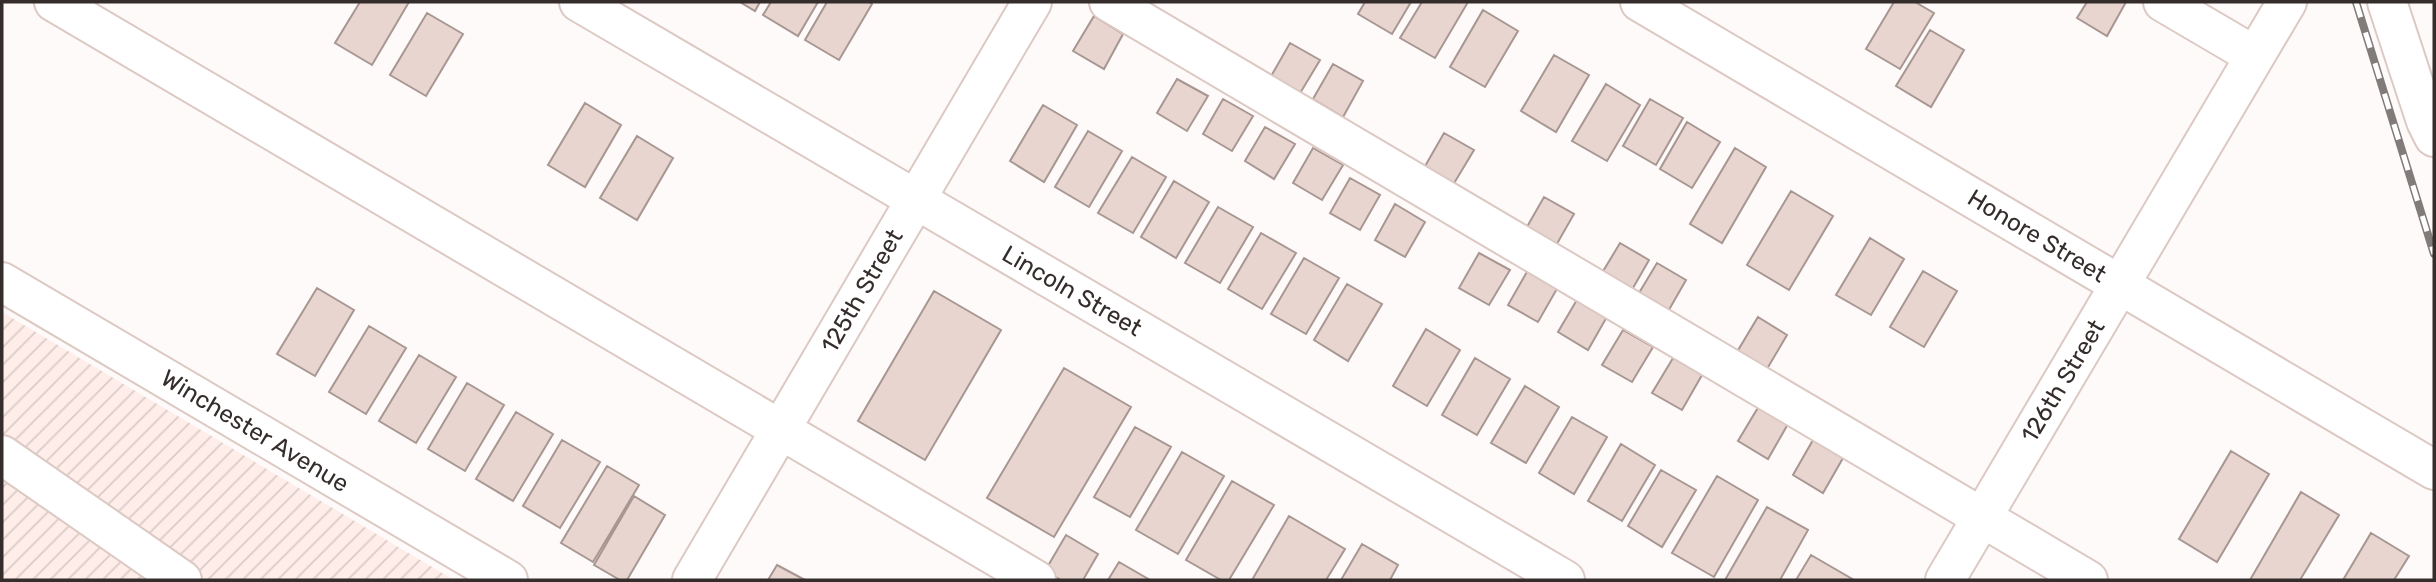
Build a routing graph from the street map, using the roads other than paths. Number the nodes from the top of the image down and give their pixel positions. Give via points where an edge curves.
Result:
1 (54, 2) edge
2 (579, 2) edge
3 (1032, 2) edge
4 (1109, 2) edge
5 (1640, 2) edge
6 (2163, 2) edge
7 (2287, 2) edge
8 (2387, 2) edge
9 (2255, 56) junction
10 (2434, 137) edge
11 (916, 199) junction
12 (2, 282) edge
13 (2120, 285) junction
14 (780, 430) junction
15 (2, 455) edge
16 (2434, 470) edge
17 (1982, 517) junction
18 (183, 580) edge
19 (508, 580) edge
20 (692, 580) edge
21 (1036, 580) edge
22 (1564, 580) edge
23 (1945, 580) edge
24 (2088, 580) edge

1 - 14 street
2 - 11 street, Lincoln Street
3 - 11 street, 125th Street
4 - 17 street
5 - 13 street, Honore Street
6 - 9 street
7 - 9 street, 126th Street
8 - 10 street
9 - 13 street, 126th Street
11 - 14 street, 125th Street
11 - 22 street, Lincoln Street
12 - 19 street, Winchester Avenue
13 - 16 street, Honore Street
13 - 17 street, 126th Street
14 - 20 street, 125th Street
14 - 21 street
15 - 18 street
17 - 23 street, 126th Street
17 - 24 street

